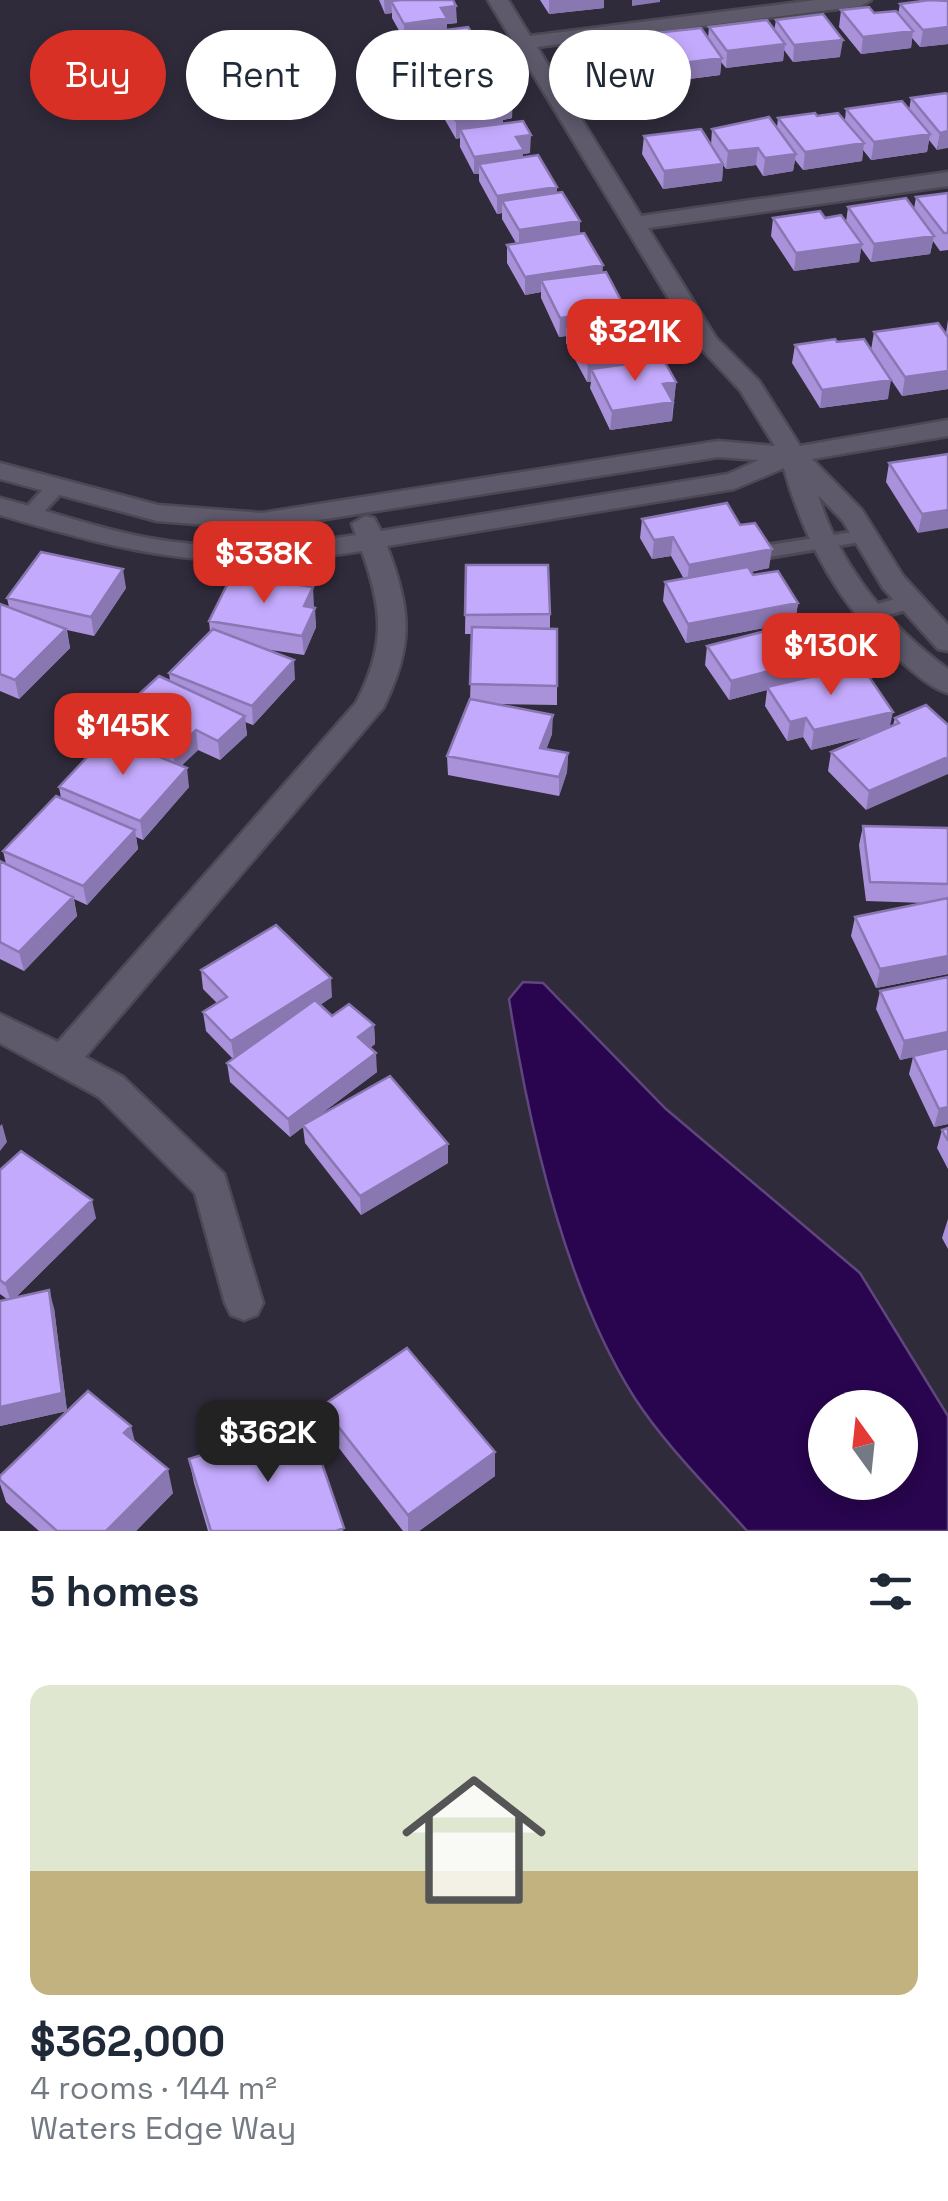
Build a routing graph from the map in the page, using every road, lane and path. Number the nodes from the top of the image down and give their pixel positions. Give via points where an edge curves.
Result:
1 (498, 0) edge
2 (861, 0) edge
3 (517, 30) edge
4 (529, 41) edge
5 (529, 50) edge
6 (948, 179) edge
7 (636, 223) junction
8 (948, 428) edge
9 (792, 455) junction
10 (0, 471) edge
11 (57, 486) junction
12 (0, 506) edge
13 (359, 507) junction
14 (30, 514) junction
15 (865, 536) junction
16 (371, 540) junction
17 (825, 542) junction
18 (770, 551) edge
19 (909, 602) junction
20 (872, 613) junction
21 (948, 642) edge
22 (948, 683) edge
23 (0, 1027) edge
24 (64, 1058) junction
25 (244, 1303) dead end

1 - 3 street
2 - 4 street
5 - 7 street
6 - 7 street
7 - 9 street via 707,342 750,386
8 - 9 street
9 - 13 street via 718,449
9 - 15 street
9 - 16 street via 734,480
9 - 17 street
10 - 11 street
11 - 13 street via 211,520 262,521
11 - 14 lane
12 - 14 street
13 - 16 street
14 - 16 street via 136,544 200,553 262,554
15 - 17 lane
15 - 19 street
16 - 24 street via 397,634 368,708
17 - 18 lane
17 - 20 street
19 - 20 lane
19 - 21 street
20 - 22 street
23 - 24 street
24 - 25 street via 111,1087 211,1185

